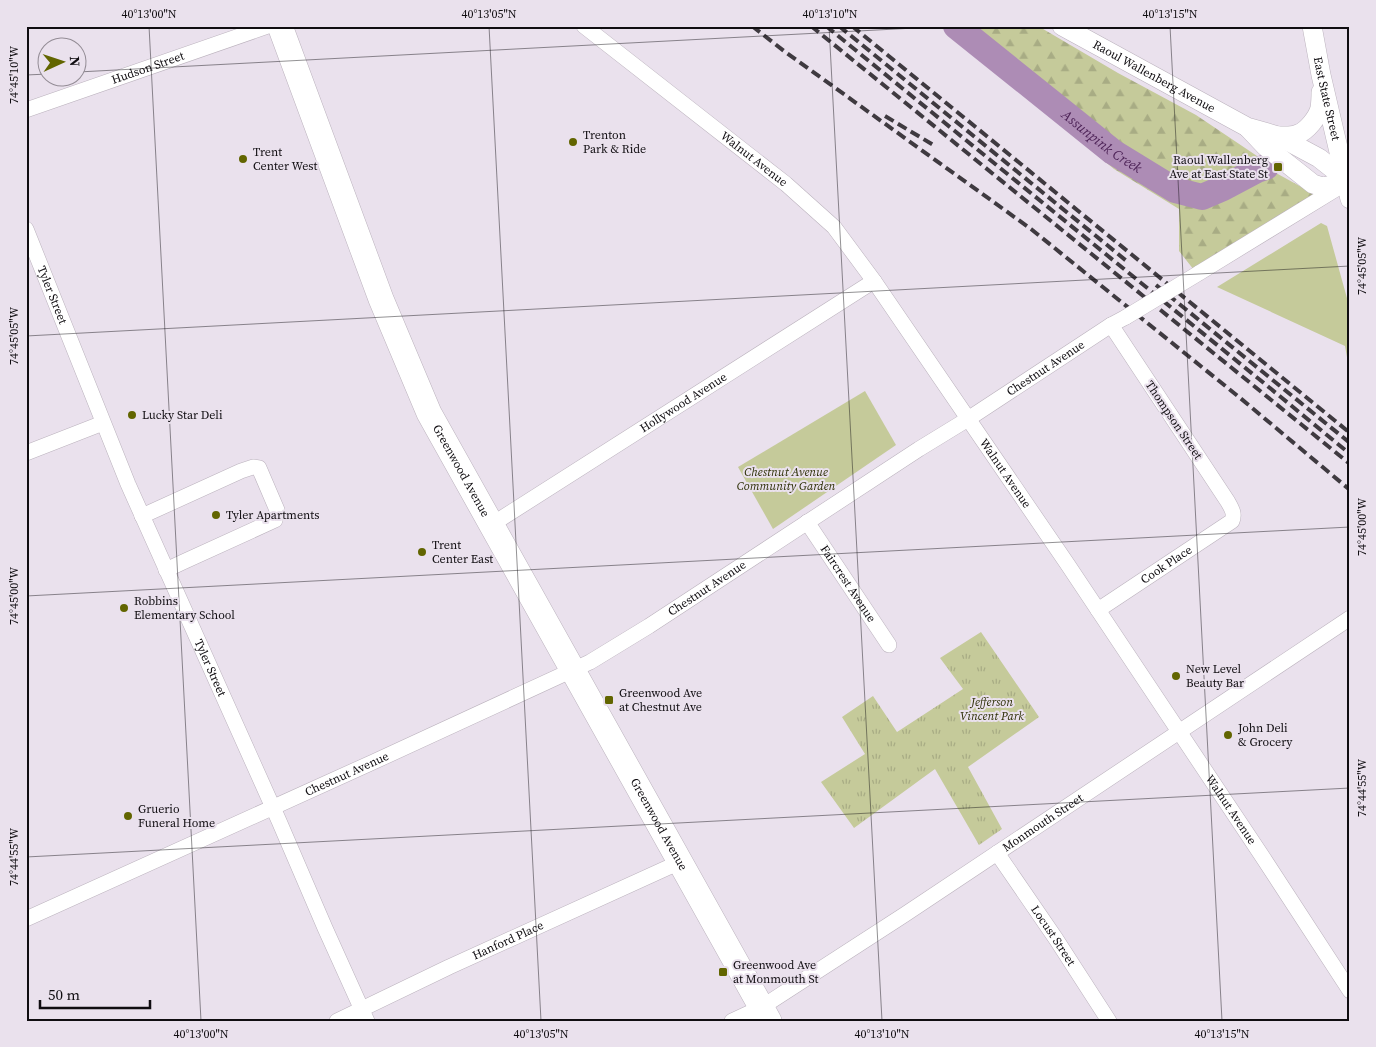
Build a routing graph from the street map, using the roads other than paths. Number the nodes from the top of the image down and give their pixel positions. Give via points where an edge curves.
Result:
1 (268, 26) edge
2 (280, 26) edge
3 (584, 26) edge
4 (1062, 26) edge
5 (1312, 26) edge
6 (1321, 75) junction
7 (26, 110) edge
8 (1247, 127) junction
9 (1278, 136) junction
10 (1348, 188) edge
11 (26, 229) edge
12 (874, 281) junction
13 (1111, 325) junction
14 (968, 419) junction
15 (102, 423) junction
16 (26, 453) edge
17 (142, 516) junction
18 (1234, 517) joint
19 (807, 522) junction
20 (491, 525) junction
21 (166, 570) junction
22 (1098, 610) junction
23 (1350, 618) edge
24 (889, 644) dead end
25 (574, 670) junction
26 (1178, 732) junction
27 (273, 808) junction
28 (997, 853) junction
29 (680, 862) junction
30 (26, 919) edge
31 (1350, 991) edge
32 (766, 1014) edge
33 (364, 1015) edge
34 (337, 1021) edge
35 (732, 1021) edge
36 (1109, 1021) edge

1 - 7 street, Hudson Street
2 - 20 main road, Greenwood Avenue via 381,299 429,413
3 - 12 street, Walnut Avenue via 819,212
4 - 8 street, Raoul Wallenberg Avenue
5 - 6 street, East State Street
6 - 9 street via 1319,112 1298,134
6 - 10 street, East State Street
8 - 9 street, Raoul Wallenberg Avenue
8 - 10 street, Raoul Wallenberg Avenue via 1265,146 1313,184
9 - 10 street, Raoul Wallenberg Avenue via 1319,158
10 - 13 street, Chestnut Avenue, bridge
11 - 15 street, Tyler Street
12 - 14 street, Walnut Avenue
12 - 20 street, Hollywood Avenue
13 - 14 street, Chestnut Avenue
13 - 18 street, Thompson Street via 1228,502
14 - 19 street, Chestnut Avenue
14 - 22 street, Walnut Avenue
15 - 16 street
15 - 17 street, Tyler Street
17 - 21 street, Tyler Street
17 - 21 street via 241,471 259,468 277,510 275,520
18 - 22 street, Cook Place
19 - 24 street, Faircrest Avenue
19 - 25 street, Chestnut Avenue via 649,626
20 - 25 main road, Greenwood Avenue
21 - 27 street, Tyler Street
22 - 26 street, Walnut Avenue
23 - 26 street, Monmouth Street
25 - 27 street, Chestnut Avenue
25 - 29 main road, Greenwood Avenue
26 - 28 street, Monmouth Street
26 - 31 street, Walnut Avenue
27 - 30 street, Chestnut Avenue
27 - 33 street, Tyler Street
28 - 32 street, Monmouth Street
28 - 36 street, Locust Street
29 - 32 main road, Greenwood Avenue
29 - 33 street, Hanford Place via 449,967
32 - 35 street, Monmouth Street
33 - 34 street, Hanford Place

